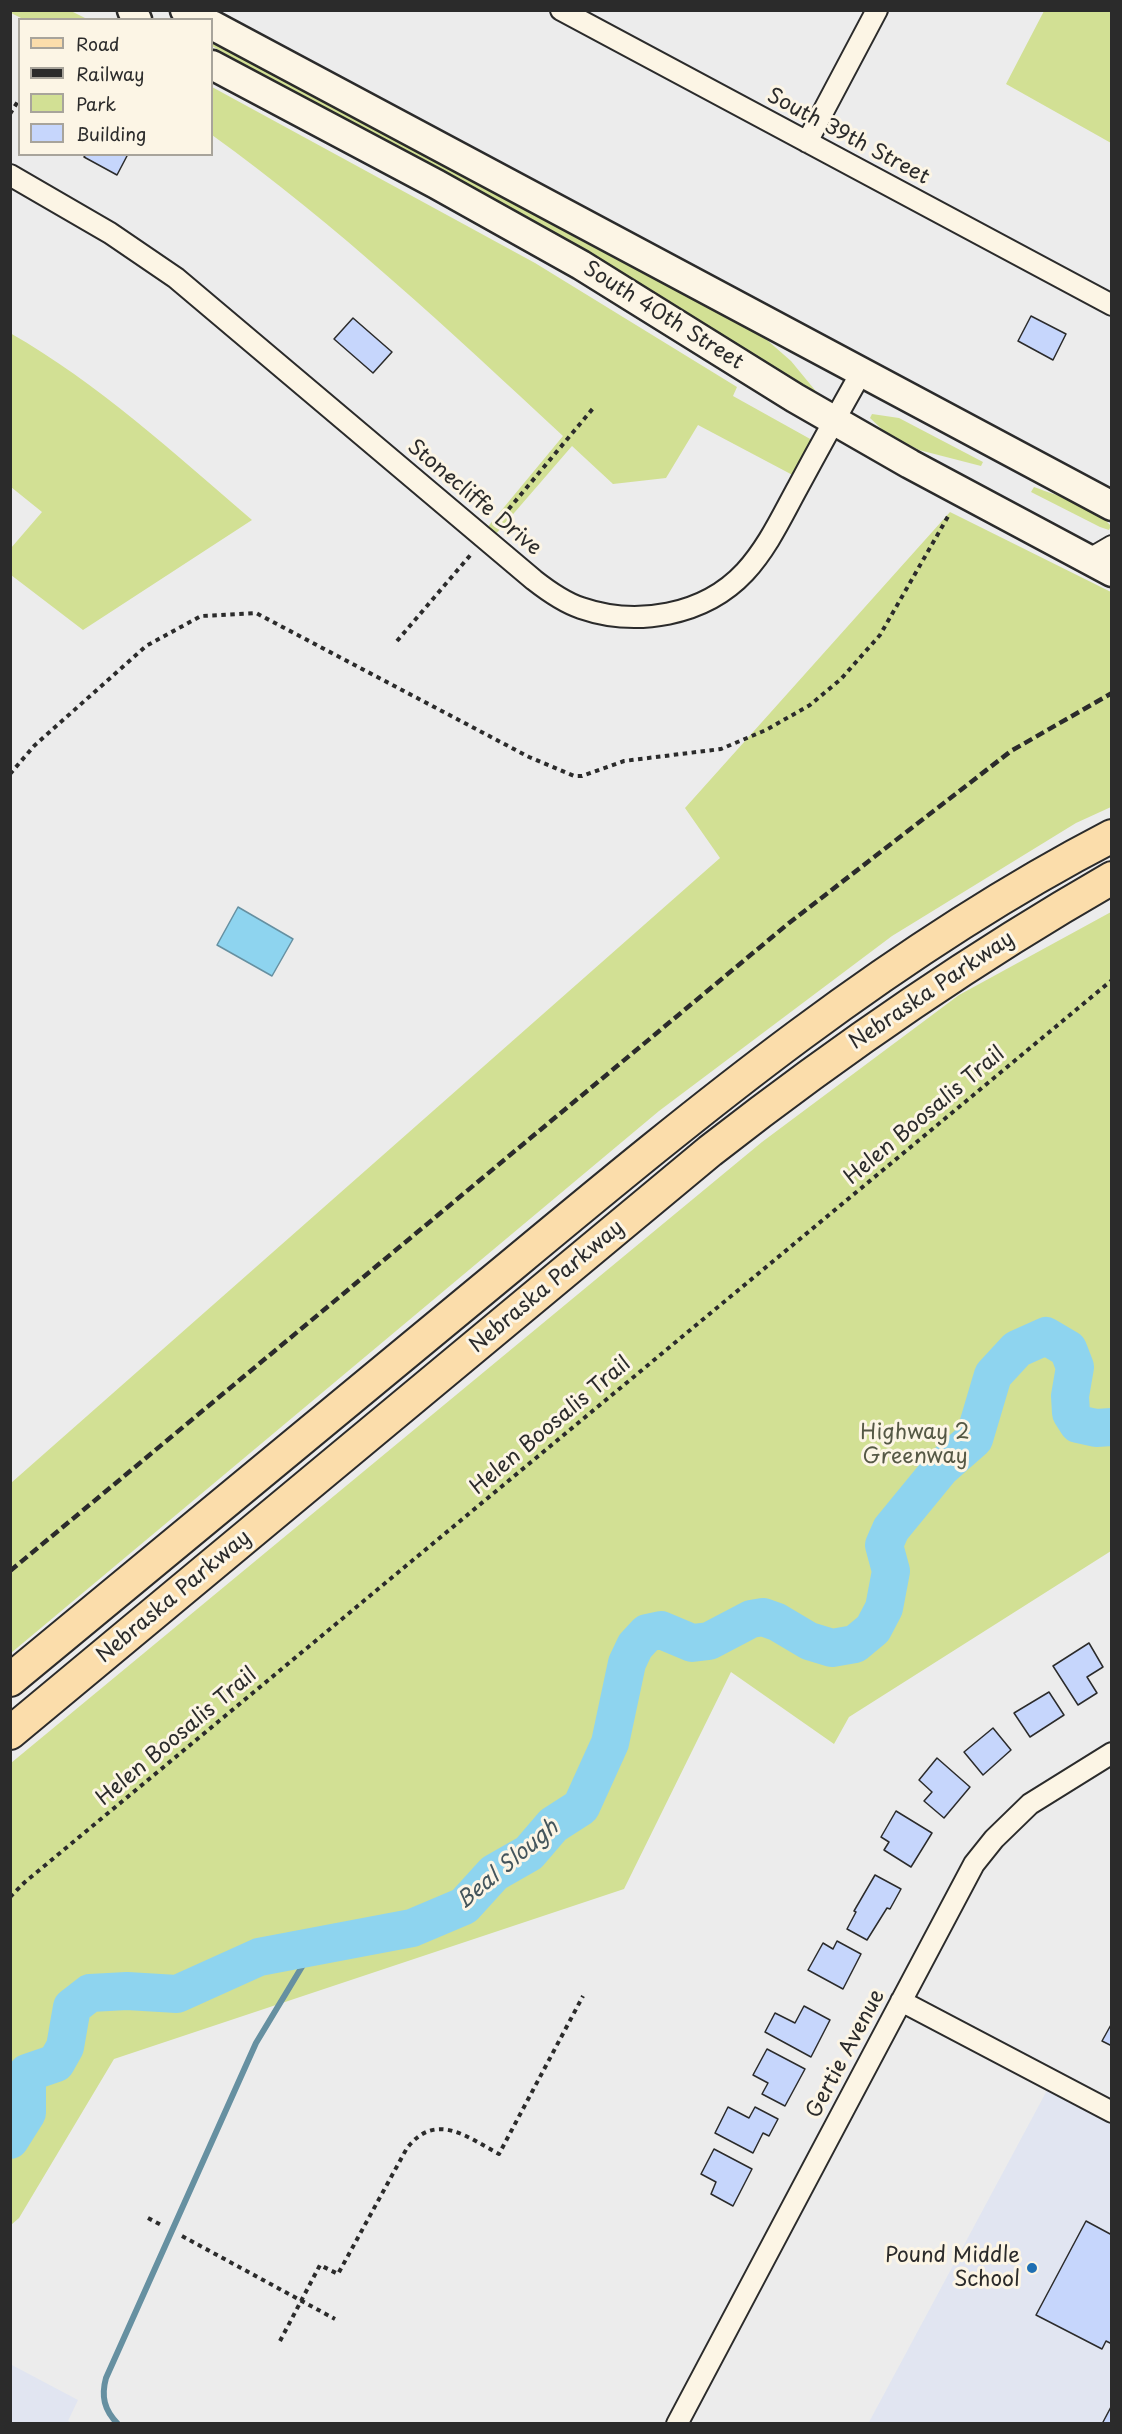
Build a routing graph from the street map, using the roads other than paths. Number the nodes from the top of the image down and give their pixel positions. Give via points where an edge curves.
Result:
1 (185, 10) edge
2 (561, 10) edge
3 (877, 10) edge
4 (199, 18) edge
5 (213, 26) edge
6 (213, 66) edge
7 (807, 142) junction
8 (10, 175) edge
9 (1112, 305) edge
10 (862, 371) junction
11 (835, 420) junction
12 (1112, 506) edge
13 (1104, 559) edge
14 (1112, 836) edge
15 (1112, 878) edge
16 (10, 1680) edge
17 (10, 1733) edge
18 (1112, 1753) edge
19 (902, 2001) junction
20 (1112, 2112) edge
21 (677, 2424) edge

1 - 4 main road
2 - 7 street, South 39th Street
3 - 7 street
5 - 10 main road, South 40th Street
6 - 11 main road, South 40th Street via 581,266
7 - 9 street, South 39th Street
8 - 11 street, Stonecliffe Drive via 110,233 176,278 534,580 555,596 586,610 627,618 653,617 678,612 724,589 743,574 770,538
10 - 11 street, Stonecliffe Drive
10 - 12 main road, South 40th Street
11 - 13 main road, South 40th Street via 910,464
14 - 16 main road, Nebraska Parkway via 966,920 865,987 681,1125
15 - 17 main road, Nebraska Parkway via 958,971 779,1097
18 - 19 street, Gertie Avenue via 1030,1804 994,1839 959,1890
19 - 20 street
19 - 21 street, Gertie Avenue

